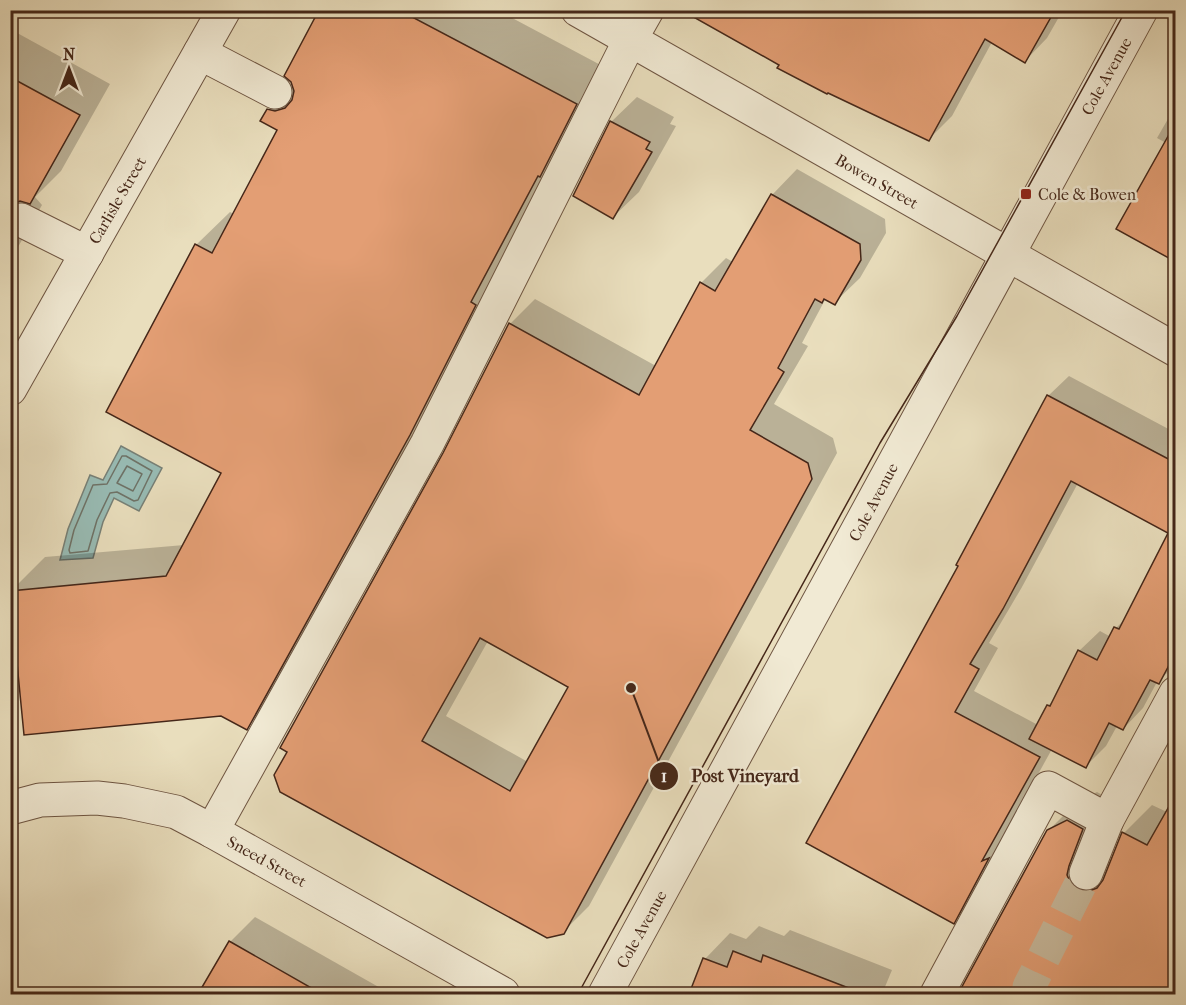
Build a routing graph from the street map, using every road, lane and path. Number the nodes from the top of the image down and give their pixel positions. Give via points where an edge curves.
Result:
1 (224, 10) edge
2 (578, 10) edge
3 (646, 10) edge
4 (1141, 10) edge
5 (630, 40) junction
6 (200, 53) junction
7 (276, 92) dead end
8 (21, 220) dead end
9 (87, 254) junction
10 (1008, 256) junction
11 (1176, 350) edge
12 (10, 389) edge
13 (1176, 693) edge
14 (10, 808) edge
15 (1107, 820) junction
16 (212, 831) junction
17 (1086, 873) tunnel mouth
18 (502, 994) edge
19 (606, 994) edge
20 (937, 994) edge

1 - 6 street, Carlisle Street
2 - 5 street, Bowen Street
3 - 5 street
4 - 10 street, Cole Avenue
5 - 10 street, Bowen Street
5 - 16 street via 427,444
6 - 7 street
6 - 9 street, Carlisle Street
8 - 9 street
9 - 12 street, Carlisle Street
10 - 11 street, Bowen Street
10 - 19 street, Cole Avenue
13 - 15 street
14 - 16 street, Sneed Street via 40,800 124,801 176,812
15 - 17 street
15 - 20 street via 1048,788
16 - 18 street, Sneed Street

